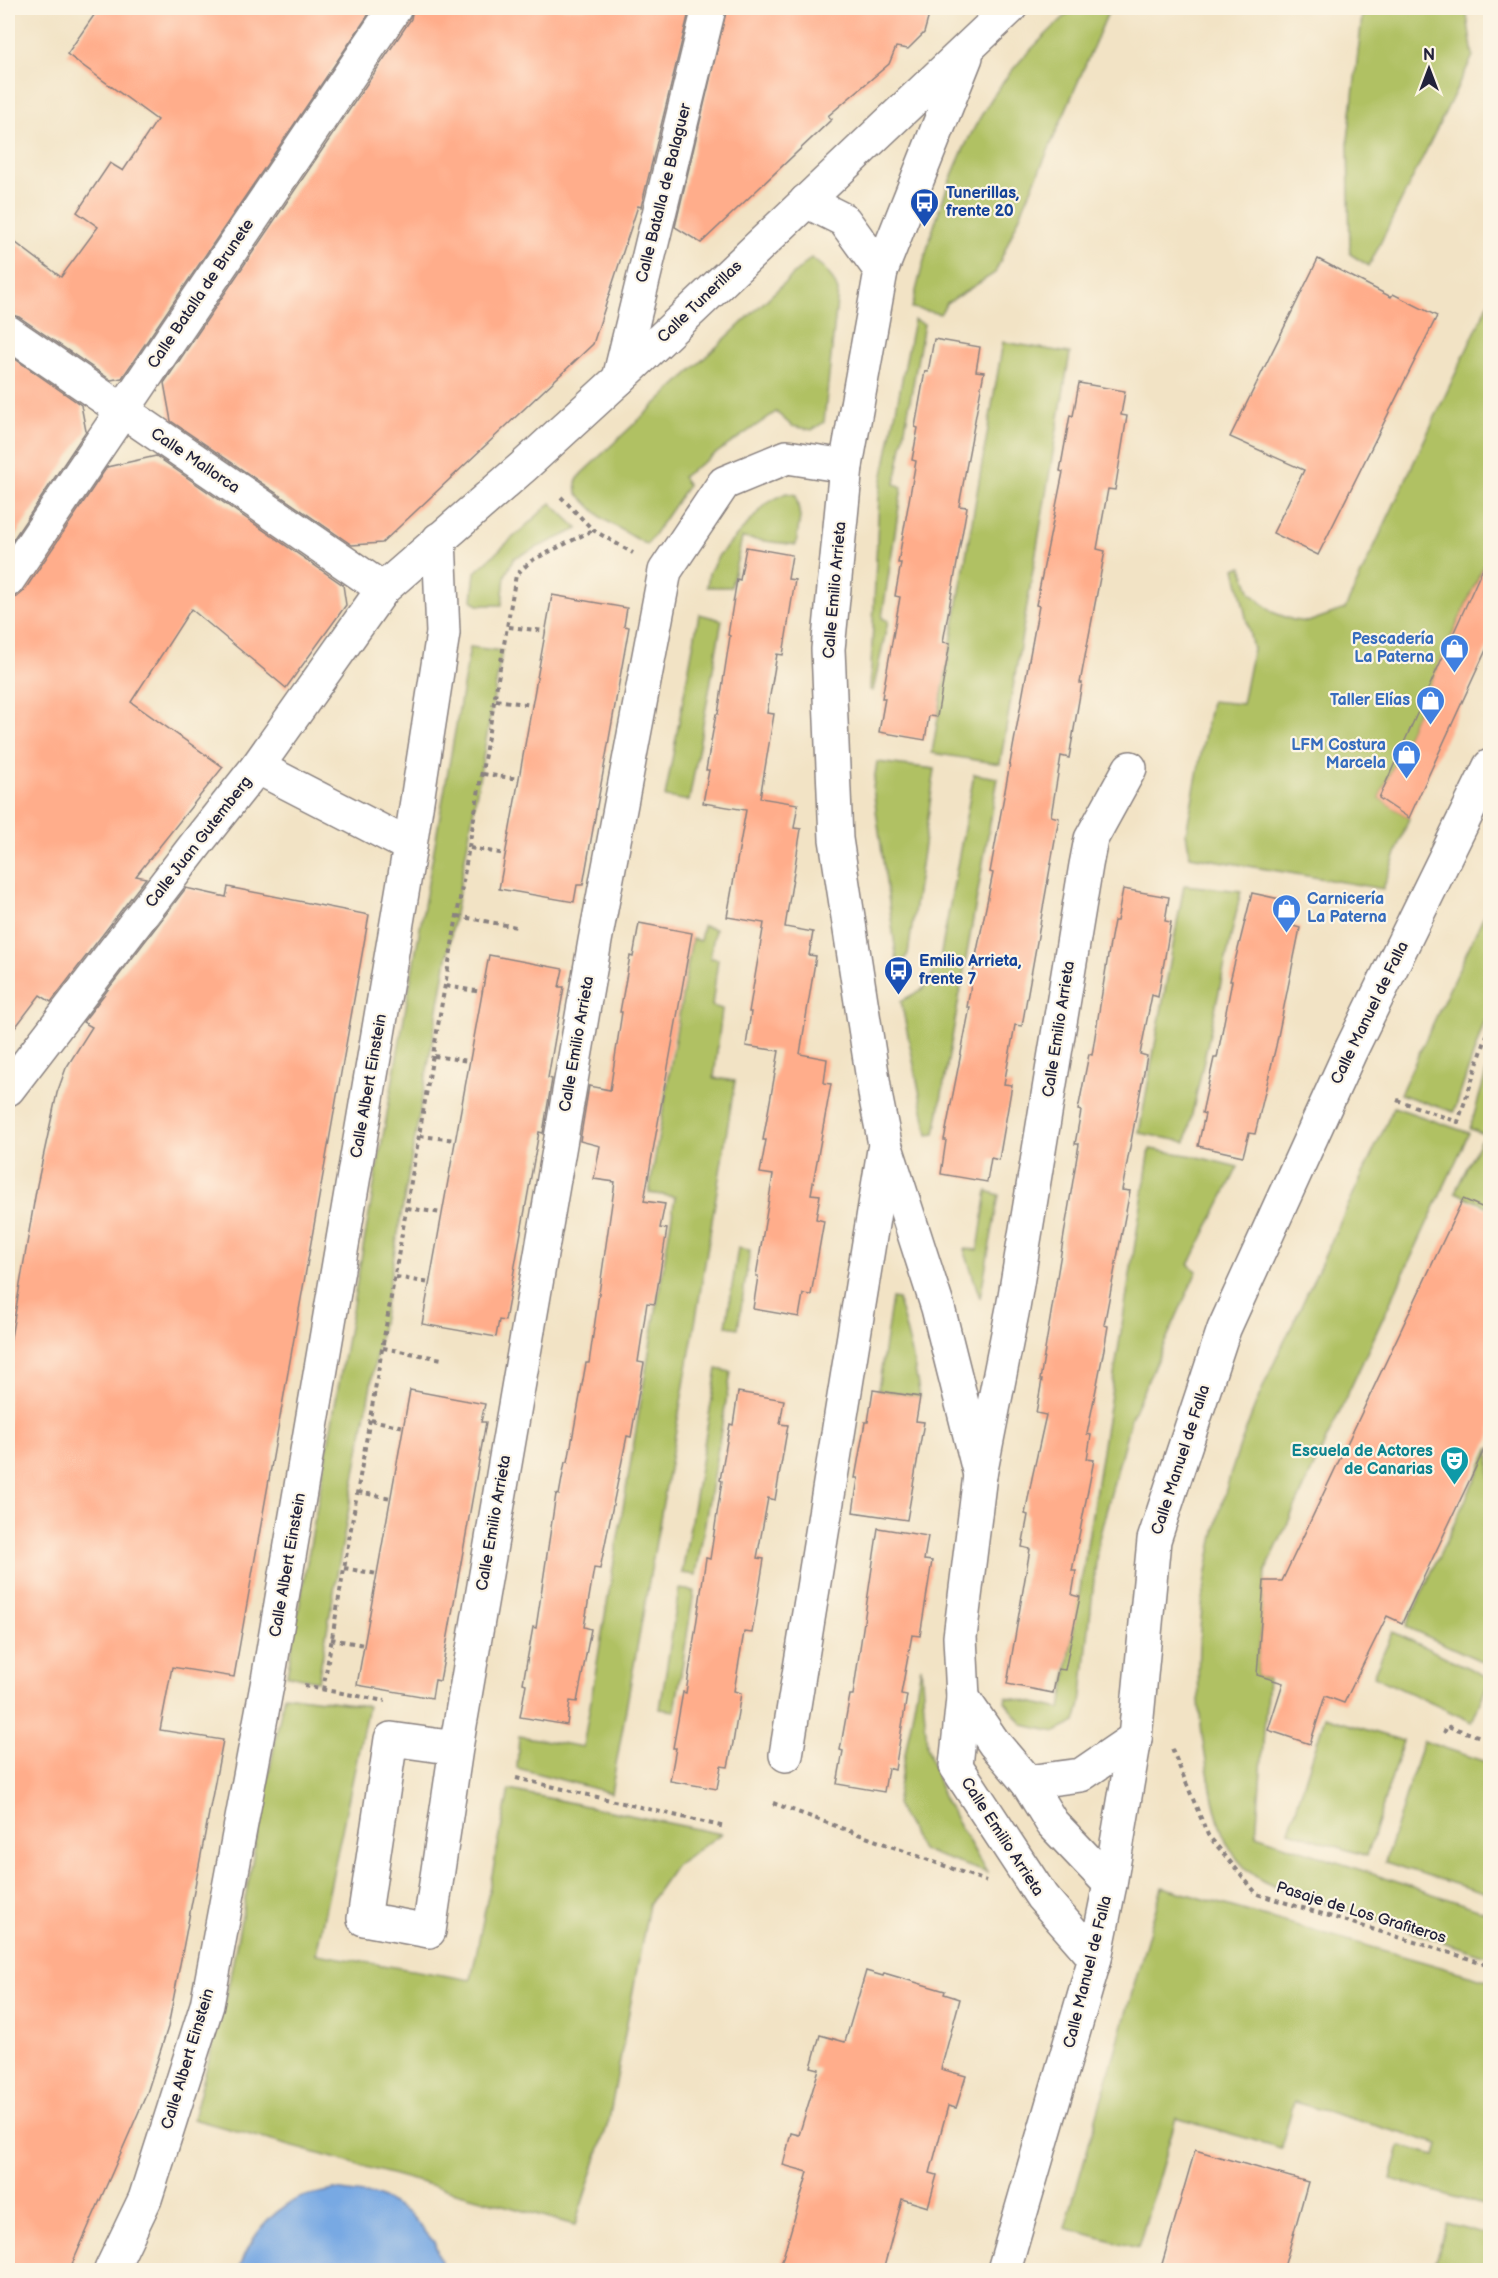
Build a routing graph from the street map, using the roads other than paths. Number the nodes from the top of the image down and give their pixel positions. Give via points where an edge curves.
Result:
1 (395, 8) edge
2 (709, 8) edge
3 (1010, 8) edge
4 (970, 46) junction
5 (806, 201) junction
6 (880, 271) junction
7 (8, 333) edge
8 (619, 379) junction
9 (122, 412) junction
10 (846, 466) junction
11 (439, 539) junction
12 (8, 580) edge
13 (383, 589) junction
14 (1491, 766) edge
15 (257, 767) junction
16 (1130, 768) dead end
17 (410, 846) junction
18 (8, 1089) edge
19 (885, 1144) junction
20 (980, 1475) junction
21 (963, 1698) junction
22 (1135, 1738) junction
23 (456, 1748) junction
24 (786, 1755) dead end
25 (1027, 1782) junction
26 (1110, 1884) junction
27 (1095, 1958) junction
28 (111, 2271) edge
29 (1004, 2271) edge

1 - 9 street, Calle Batalla de Brunete
2 - 8 street, Calle Batalla de Balaguer
3 - 4 street, Calle Tunerillas
4 - 5 street, Calle Tunerillas
4 - 6 street, Calle Emilio Arrieta
5 - 6 street via 844,220
5 - 8 street, Calle Tunerillas
6 - 10 street, Calle Emilio Arrieta
7 - 9 street, Calle Mallorca
8 - 11 street, Calle Tunerillas
9 - 12 street, Calle Batalla de Brunete
9 - 13 street, Calle Mallorca
10 - 19 street, Calle Emilio Arrieta via 828,648 836,840
10 - 23 street, Calle Emilio Arrieta via 787,457 724,483 665,571 595,941
11 - 13 street, Calle Tunerillas
11 - 17 street, Calle Albert Einstein via 443,633
13 - 15 street, Calle Juan Gutemberg
14 - 22 street, Calle Manuel de Falla via 1350,1052 1224,1329 1154,1540
15 - 17 street
15 - 18 street, Calle Juan Gutemberg
16 - 20 street, Calle Emilio Arrieta via 1091,839 1013,1308
17 - 28 street, Calle Albert Einstein via 268,1680 207,2005 145,2199
19 - 20 street, Calle Emilio Arrieta via 938,1308
19 - 24 street, Calle Emilio Arrieta
20 - 21 street, Calle Emilio Arrieta via 960,1637
21 - 25 street
21 - 27 street, Calle Emilio Arrieta via 956,1766 1042,1898
22 - 25 street via 1081,1775
22 - 26 street, Calle Manuel de Falla
23 - 23 street, Calle Emilio Arrieta via 391,1739 364,1919 429,1931
25 - 26 street via 1052,1823
26 - 27 street, Calle Manuel de Falla
27 - 29 street, Calle Manuel de Falla

